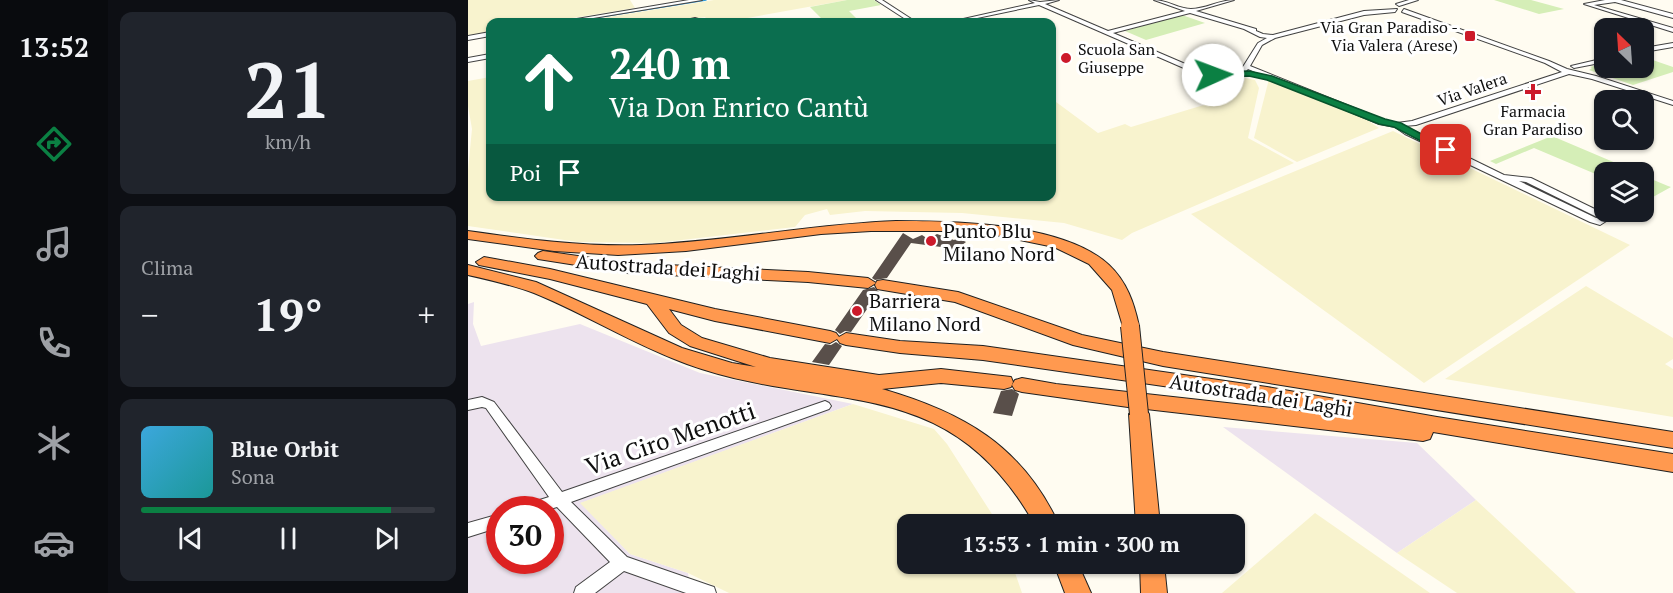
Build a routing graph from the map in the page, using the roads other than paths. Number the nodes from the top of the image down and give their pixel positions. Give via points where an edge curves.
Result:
1 (699, 0) edge
2 (879, 0) edge
3 (1032, 0) edge
4 (1056, 0) edge
5 (1157, 0) edge
6 (1231, 0) edge
7 (1415, 0) edge
8 (1421, 0) edge
9 (1594, 0) edge
10 (1617, 0) edge
11 (1040, 4) junction
12 (1397, 7) junction
13 (1411, 8) junction
14 (1382, 10) junction
15 (1190, 11) junction
16 (1404, 11) junction
17 (1673, 13) edge
18 (587, 18) edge
19 (907, 18) edge
20 (972, 18) edge
21 (1673, 30) edge
22 (1108, 33) junction
23 (1275, 34) junction
24 (486, 35) edge
25 (1262, 35) junction
26 (468, 38) edge
27 (1673, 45) edge
28 (1654, 48) edge
29 (486, 57) edge
30 (468, 60) edge
31 (1594, 63) edge
32 (1572, 68) junction
33 (1246, 70) junction
34 (1673, 102) edge
35 (1397, 125) junction
36 (1521, 181) junction
37 (468, 235) edge
38 (468, 243) edge
39 (468, 260) edge
40 (468, 270) edge
41 (652, 297) junction
42 (468, 405) edge
43 (825, 406) dead end
44 (1673, 440) edge
45 (1581, 448) junction
46 (1673, 463) edge
47 (557, 496) edge
48 (564, 499) edge
49 (564, 504) edge
50 (1040, 514) edge
51 (1147, 514) edge
52 (486, 524) edge
53 (468, 530) edge
54 (622, 563) junction
55 (1070, 574) edge
56 (1153, 574) edge
57 (582, 593) edge
58 (708, 593) edge
59 (1078, 593) edge
60 (1154, 593) edge

1 - 18 street
2 - 19 street
3 - 11 street
4 - 11 street
5 - 15 street
6 - 15 street
7 - 12 street
8 - 13 street
9 - 10 street
9 - 21 street via 1587,4
10 - 17 street
11 - 20 street
11 - 22 street
12 - 13 street
12 - 14 street
12 - 14 street
12 - 16 street
13 - 16 street
13 - 32 street
14 - 23 street
15 - 22 street
15 - 25 street
16 - 32 street
22 - 33 street via 1195,71 1220,75
23 - 25 street
23 - 25 street
24 - 26 street
25 - 33 street
27 - 28 street
29 - 30 street
31 - 32 street, Via Valera
32 - 34 street
32 - 35 street, Via Valera via 1413,123
33 - 35 street
35 - 36 street via 1503,177
36 - 36 street via 1593,220 1600,222 1606,218
37 - 51 highway, bridge via 562,248 667,249 857,227 921,225 1006,232 1061,244 1096,262 1114,280 1126,306
38 - 44 highway, Autostrada dei Laghi via 627,268 808,277 958,297 1079,341 1163,359
39 - 41 highway, Autostrada dei Laghi
40 - 50 highway via 541,289 697,360 885,398 934,414 965,430 999,458
41 - 45 highway, Autostrada dei Laghi via 715,315 838,338 983,353 1178,381
41 - 45 highway via 675,328 696,342 770,365 879,382 941,376 1479,440
42 - 47 street via 490,405
43 - 48 street, Via Ciro Menotti
45 - 46 highway, Autostrada dei Laghi
49 - 54 street
52 - 53 street
54 - 57 street
54 - 58 street
55 - 59 highway
56 - 60 highway

